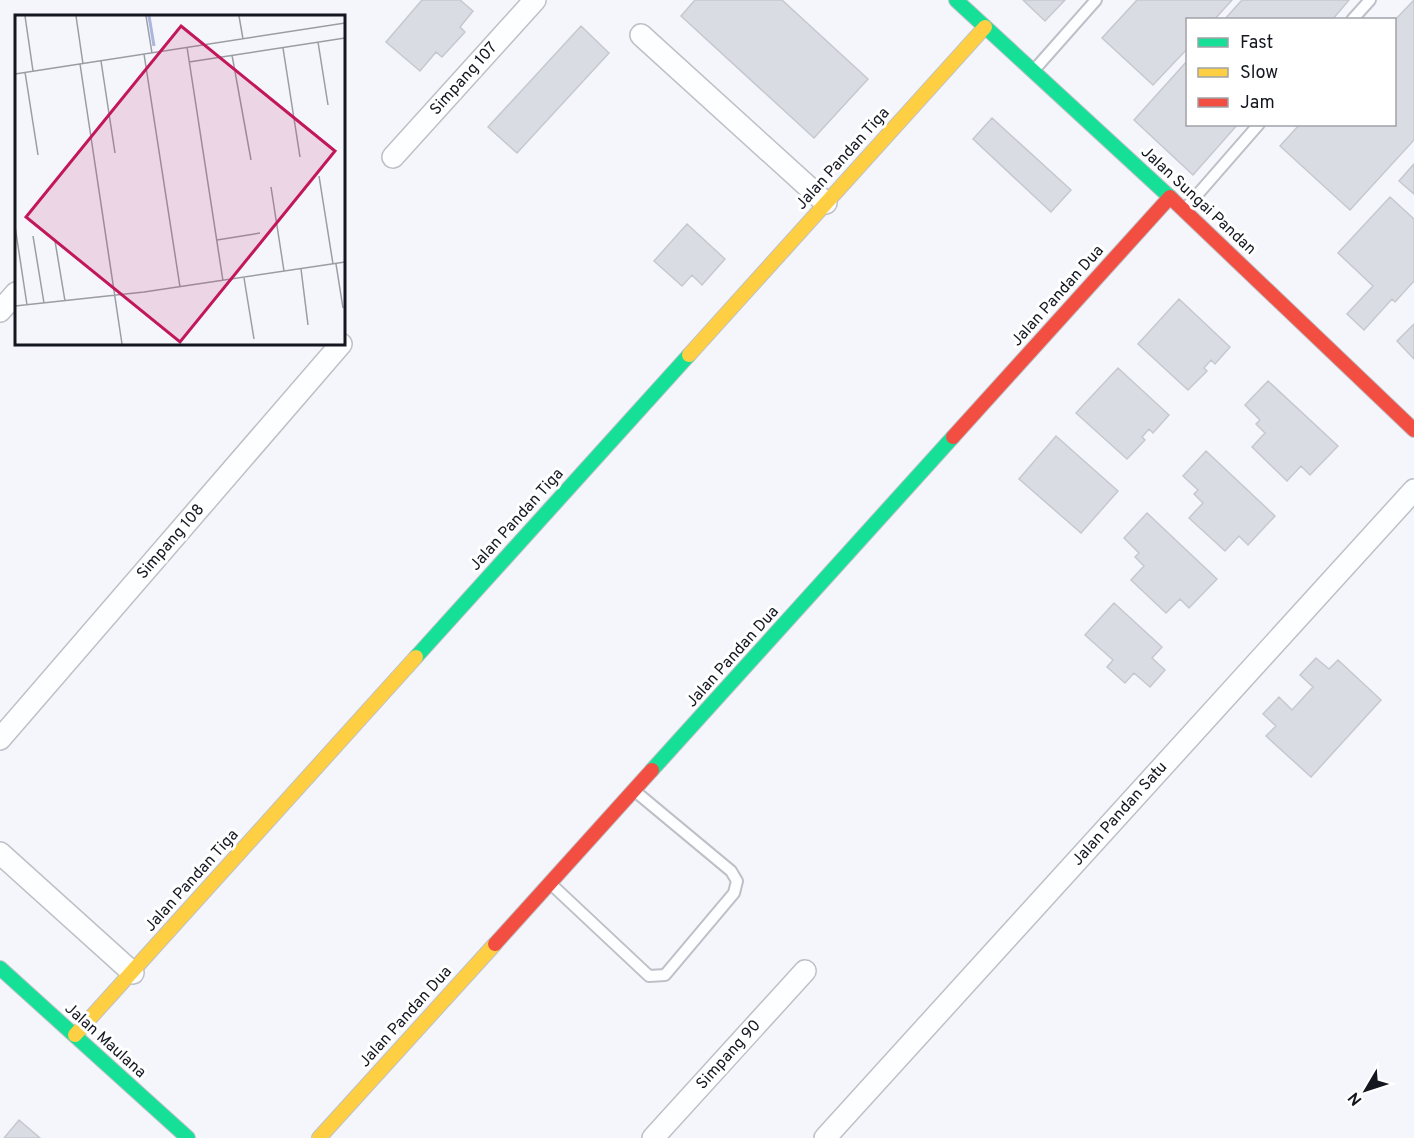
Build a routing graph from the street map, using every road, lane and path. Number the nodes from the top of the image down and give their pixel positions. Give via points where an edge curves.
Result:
1 (535, 0) edge
2 (956, 0) edge
3 (1096, 0) edge
4 (1370, 0) edge
5 (1354, 18) edge
6 (985, 27) junction
7 (641, 35) dead end
8 (1034, 70) junction
9 (1257, 126) edge
10 (393, 157) dead end
11 (1170, 197) junction
12 (826, 203) junction
13 (1184, 210) junction
14 (15, 294) edge
15 (0, 311) edge
16 (340, 345) edge
17 (1414, 430) edge
18 (1414, 490) edge
19 (0, 739) edge
20 (634, 790) junction
21 (0, 853) edge
22 (550, 883) junction
23 (0, 968) edge
24 (805, 971) dead end
25 (133, 973) junction
26 (75, 1035) junction
27 (189, 1138) edge
28 (319, 1138) edge
29 (653, 1138) edge
30 (825, 1138) edge

1 - 10 street, Simpang 107
2 - 6 street, Jalan Sungai Pandan
3 - 8 lane
4 - 5 lane
6 - 8 street, Jalan Sungai Pandan
6 - 12 street, Jalan Pandan Tiga
7 - 12 street
8 - 11 street, Jalan Sungai Pandan
9 - 13 lane
11 - 13 street, Jalan Sungai Pandan
11 - 20 street, Jalan Pandan Dua
12 - 25 street, Jalan Pandan Tiga
13 - 17 street, Jalan Sungai Pandan
14 - 15 street
16 - 19 street, Simpang 108
18 - 30 street, Jalan Pandan Satu
20 - 22 street, Jalan Pandan Dua
20 - 22 lane via 731,871 737,881 734,893 665,975 649,976
21 - 25 street
22 - 28 street, Jalan Pandan Dua
23 - 26 street, Jalan Maulana
24 - 29 street, Simpang 90
25 - 26 street, Jalan Pandan Tiga
26 - 27 street, Jalan Maulana

